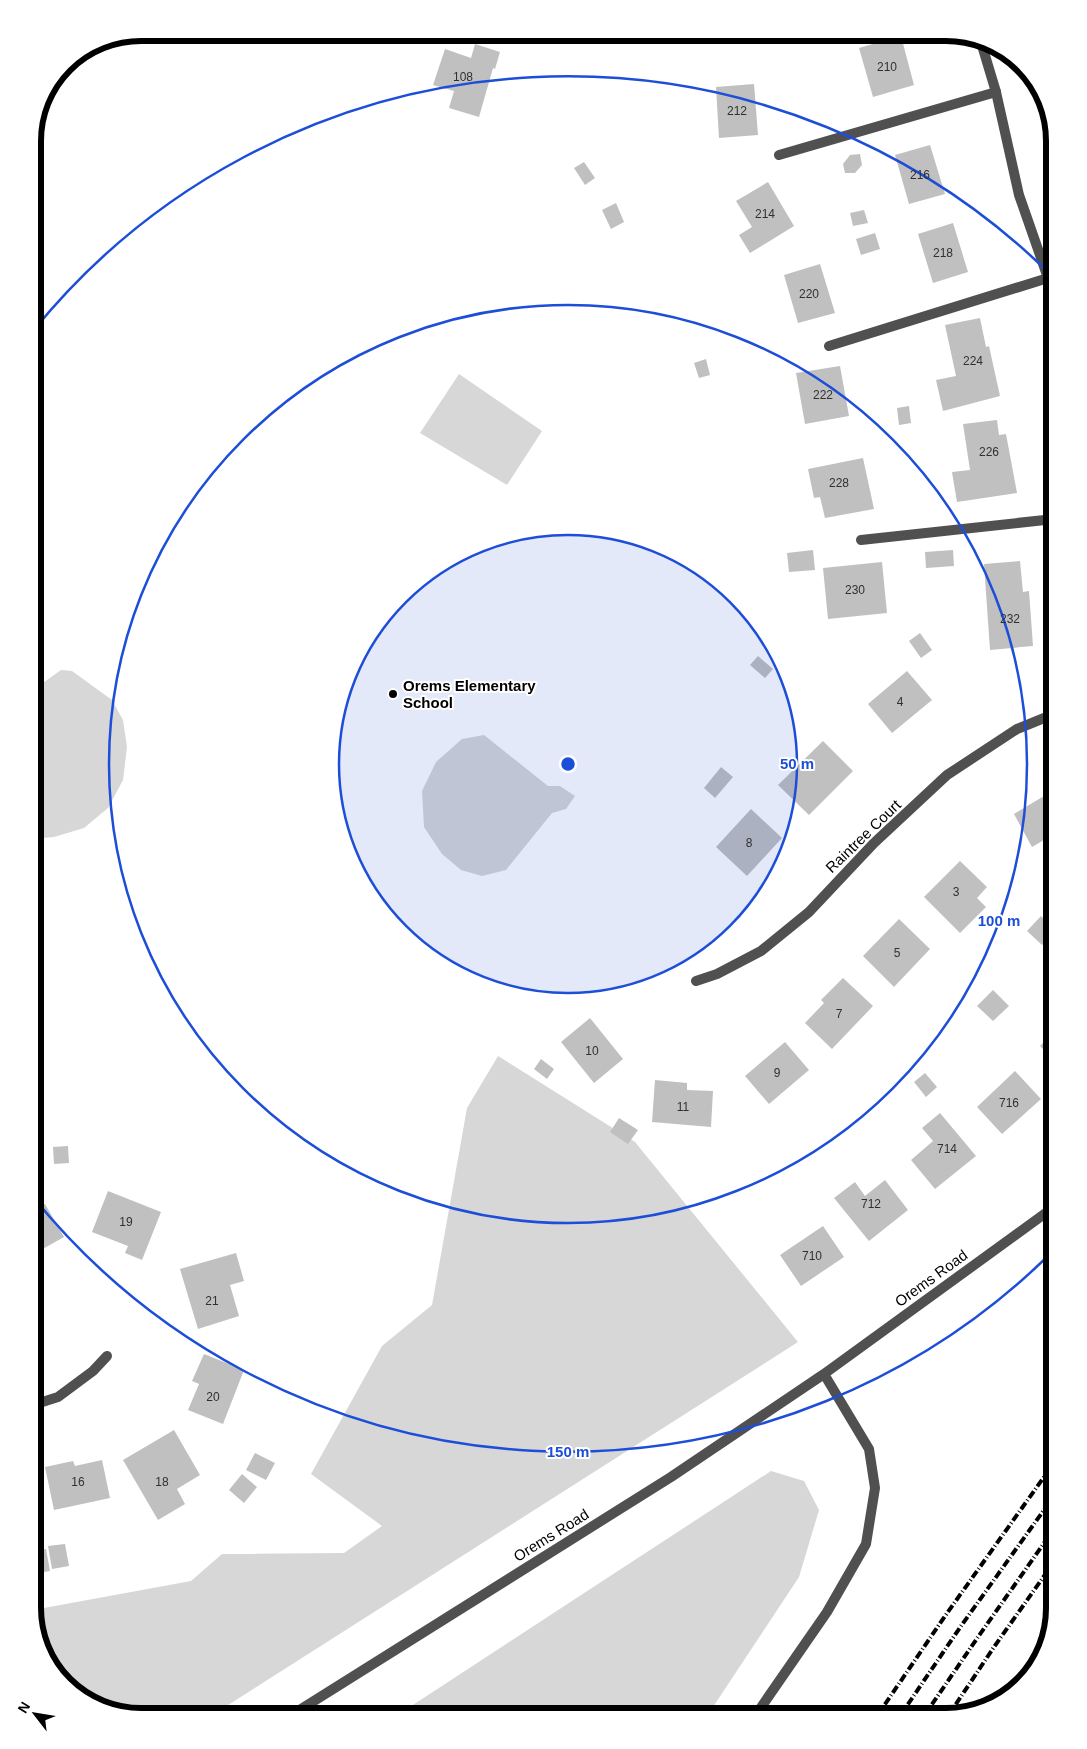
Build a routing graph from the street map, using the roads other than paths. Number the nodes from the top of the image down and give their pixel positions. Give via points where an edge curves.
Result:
1 (983, 49) edge
2 (996, 92) junction
3 (778, 155) dead end
4 (1046, 272) edge
5 (1046, 279) edge
6 (829, 346) dead end
7 (1046, 520) edge
8 (861, 540) dead end
9 (1046, 717) edge
10 (696, 981) dead end
11 (1046, 1213) edge
12 (107, 1356) dead end
13 (824, 1374) junction
14 (41, 1402) edge
15 (303, 1708) edge
16 (761, 1708) edge

1 - 2 street
2 - 3 street
2 - 4 street via 1019,195
5 - 6 street
7 - 8 street
9 - 10 street, Raintree Court via 1017,729 948,776 874,843 809,912 761,951
11 - 13 street, Orems Road
12 - 14 street via 64,1393
13 - 15 street, Orems Road via 671,1477
13 - 16 street via 869,1449 875,1488 866,1544 827,1612

